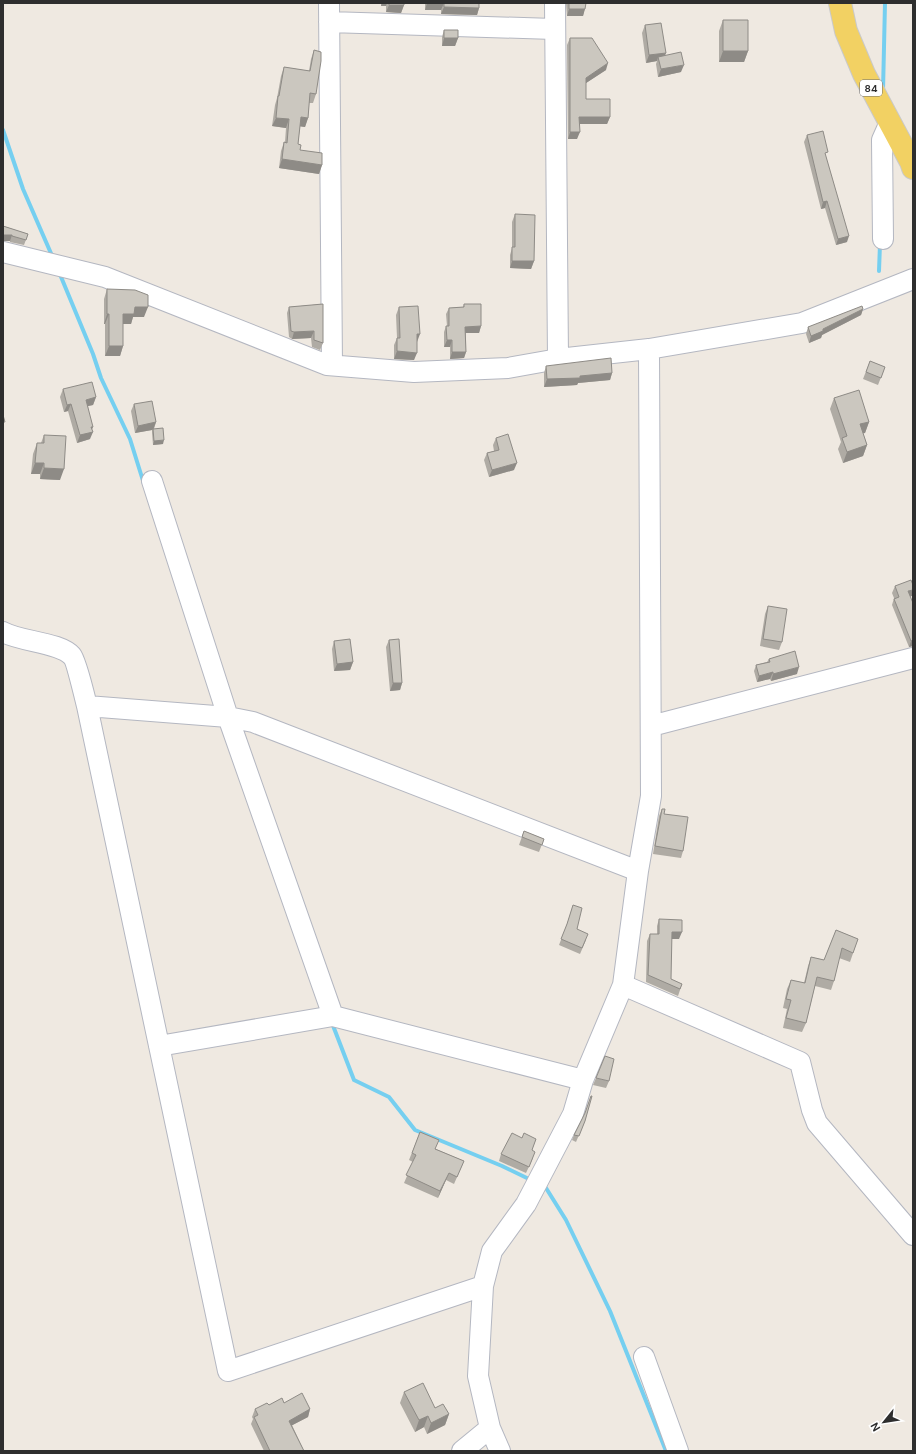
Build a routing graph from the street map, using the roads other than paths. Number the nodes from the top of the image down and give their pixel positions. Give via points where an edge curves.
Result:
1 (555, 3) edge
2 (840, 3) edge
3 (329, 13) edge
4 (554, 29) junction
5 (890, 122) junction
6 (913, 168) edge
7 (883, 239) dead end
8 (3, 252) edge
9 (913, 279) edge
10 (649, 349) junction
11 (558, 359) junction
12 (332, 365) junction
13 (152, 480) dead end
14 (3, 632) edge
15 (913, 658) edge
16 (87, 706) junction
17 (228, 718) junction
18 (651, 726) junction
19 (638, 871) junction
20 (623, 986) junction
21 (333, 1016) junction
22 (159, 1046) junction
23 (583, 1080) junction
24 (913, 1235) edge
25 (483, 1286) junction
26 (644, 1357) dead end
27 (490, 1428) junction
28 (462, 1451) edge
29 (500, 1451) edge
30 (678, 1451) edge

1 - 4 street
2 - 5 main road, 84 via 846,31 861,67
3 - 4 street
3 - 12 street
4 - 11 street
5 - 6 main road, 84
5 - 7 street via 882,140
8 - 12 street via 105,277
9 - 10 street via 802,323
10 - 11 street
10 - 18 street
11 - 12 street via 508,368 414,372
13 - 17 street
14 - 16 street via 11,637 61,648 73,657
15 - 18 street
16 - 17 street
16 - 22 street
17 - 19 street via 253,722
17 - 21 street
18 - 19 street via 651,796
19 - 20 street
20 - 23 street
20 - 24 street via 800,1062 817,1124
21 - 22 street
21 - 23 street
22 - 25 street via 228,1371
23 - 25 street via 573,1114 526,1204 492,1251
25 - 27 street via 478,1376
26 - 30 street
27 - 28 street
27 - 29 street

